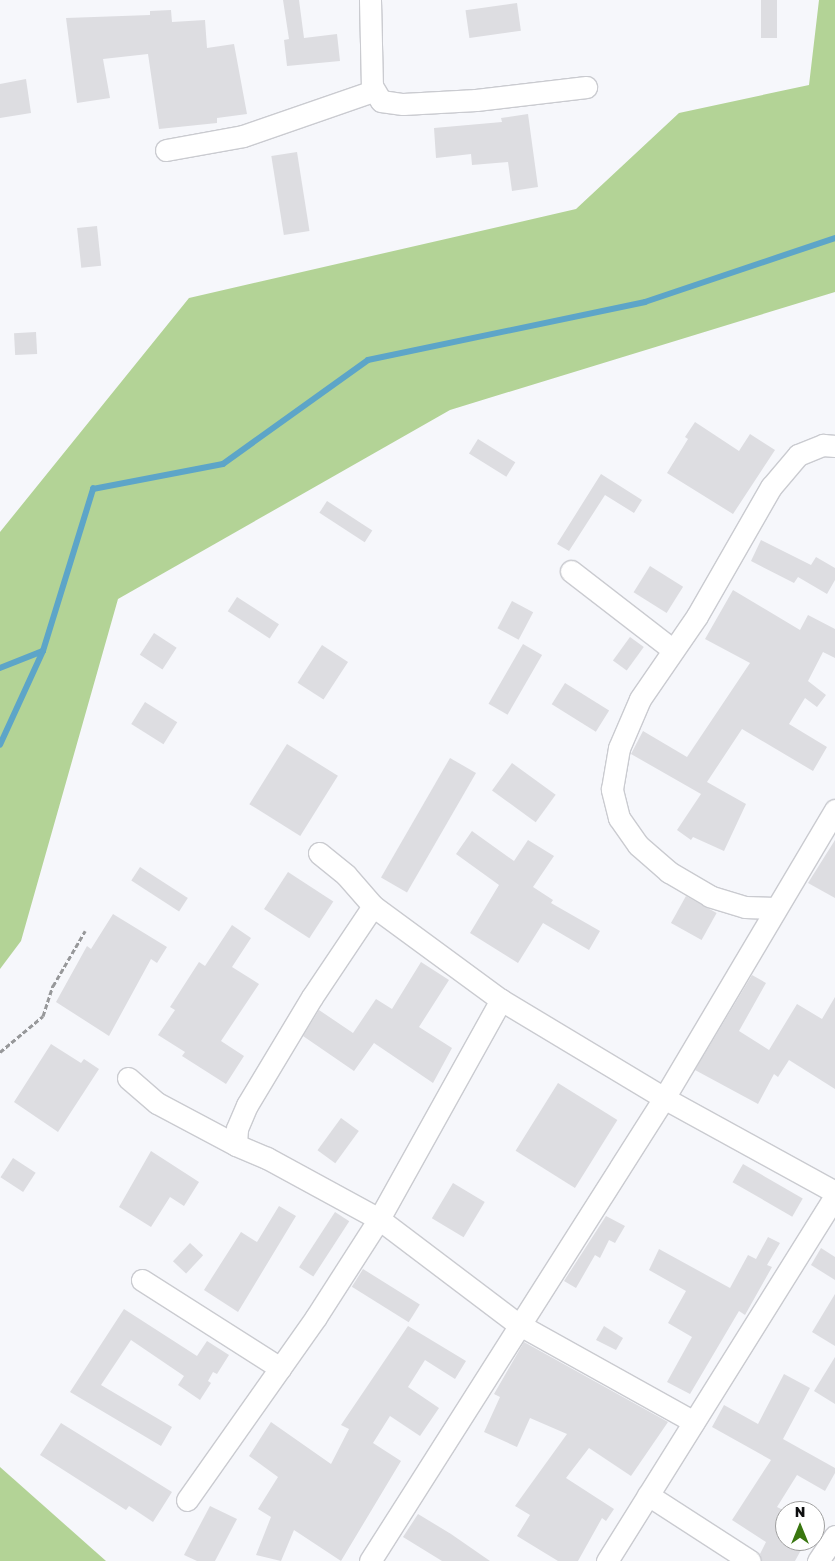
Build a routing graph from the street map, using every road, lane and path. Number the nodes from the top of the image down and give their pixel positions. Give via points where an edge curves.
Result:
1 (370, 0) edge
2 (586, 87) dead end
3 (373, 92) junction
4 (166, 150) dead end
5 (835, 446) edge
6 (571, 571) dead end
7 (672, 649) junction
8 (833, 818) edge
9 (319, 853) dead end
10 (373, 906) junction
11 (776, 908) junction
12 (85, 931) dead end
13 (501, 1000) junction
14 (0, 1052) edge
15 (128, 1078) dead end
16 (664, 1098) junction
17 (236, 1146) junction
18 (835, 1192) edge
19 (835, 1196) edge
20 (378, 1219) junction
21 (142, 1280) dead end
22 (518, 1324) junction
23 (280, 1368) junction
24 (694, 1422) junction
25 (648, 1495) junction
26 (187, 1500) dead end
27 (835, 1536) edge
28 (370, 1561) edge
29 (607, 1561) edge
30 (750, 1561) edge
31 (818, 1561) edge

1 - 3 street
2 - 3 street via 403,104 381,101
3 - 4 street via 244,136
5 - 7 street via 823,445 798,456 771,487 706,602
6 - 7 street
7 - 11 street via 640,699 619,748 612,789 619,818 638,845 669,872 710,896 745,907
8 - 11 street
9 - 10 street via 346,875
10 - 13 street
10 - 17 street via 312,997 247,1105 237,1129
11 - 16 street
12 - 14 path via 53,986 43,1016
13 - 16 street
13 - 20 street
15 - 17 street via 157,1103
16 - 18 street
16 - 22 street
17 - 20 street via 267,1158
19 - 24 street
20 - 22 street
20 - 23 street
21 - 23 street
22 - 24 street
22 - 28 street
23 - 26 street
24 - 25 street
25 - 29 street
25 - 30 street
27 - 31 street

